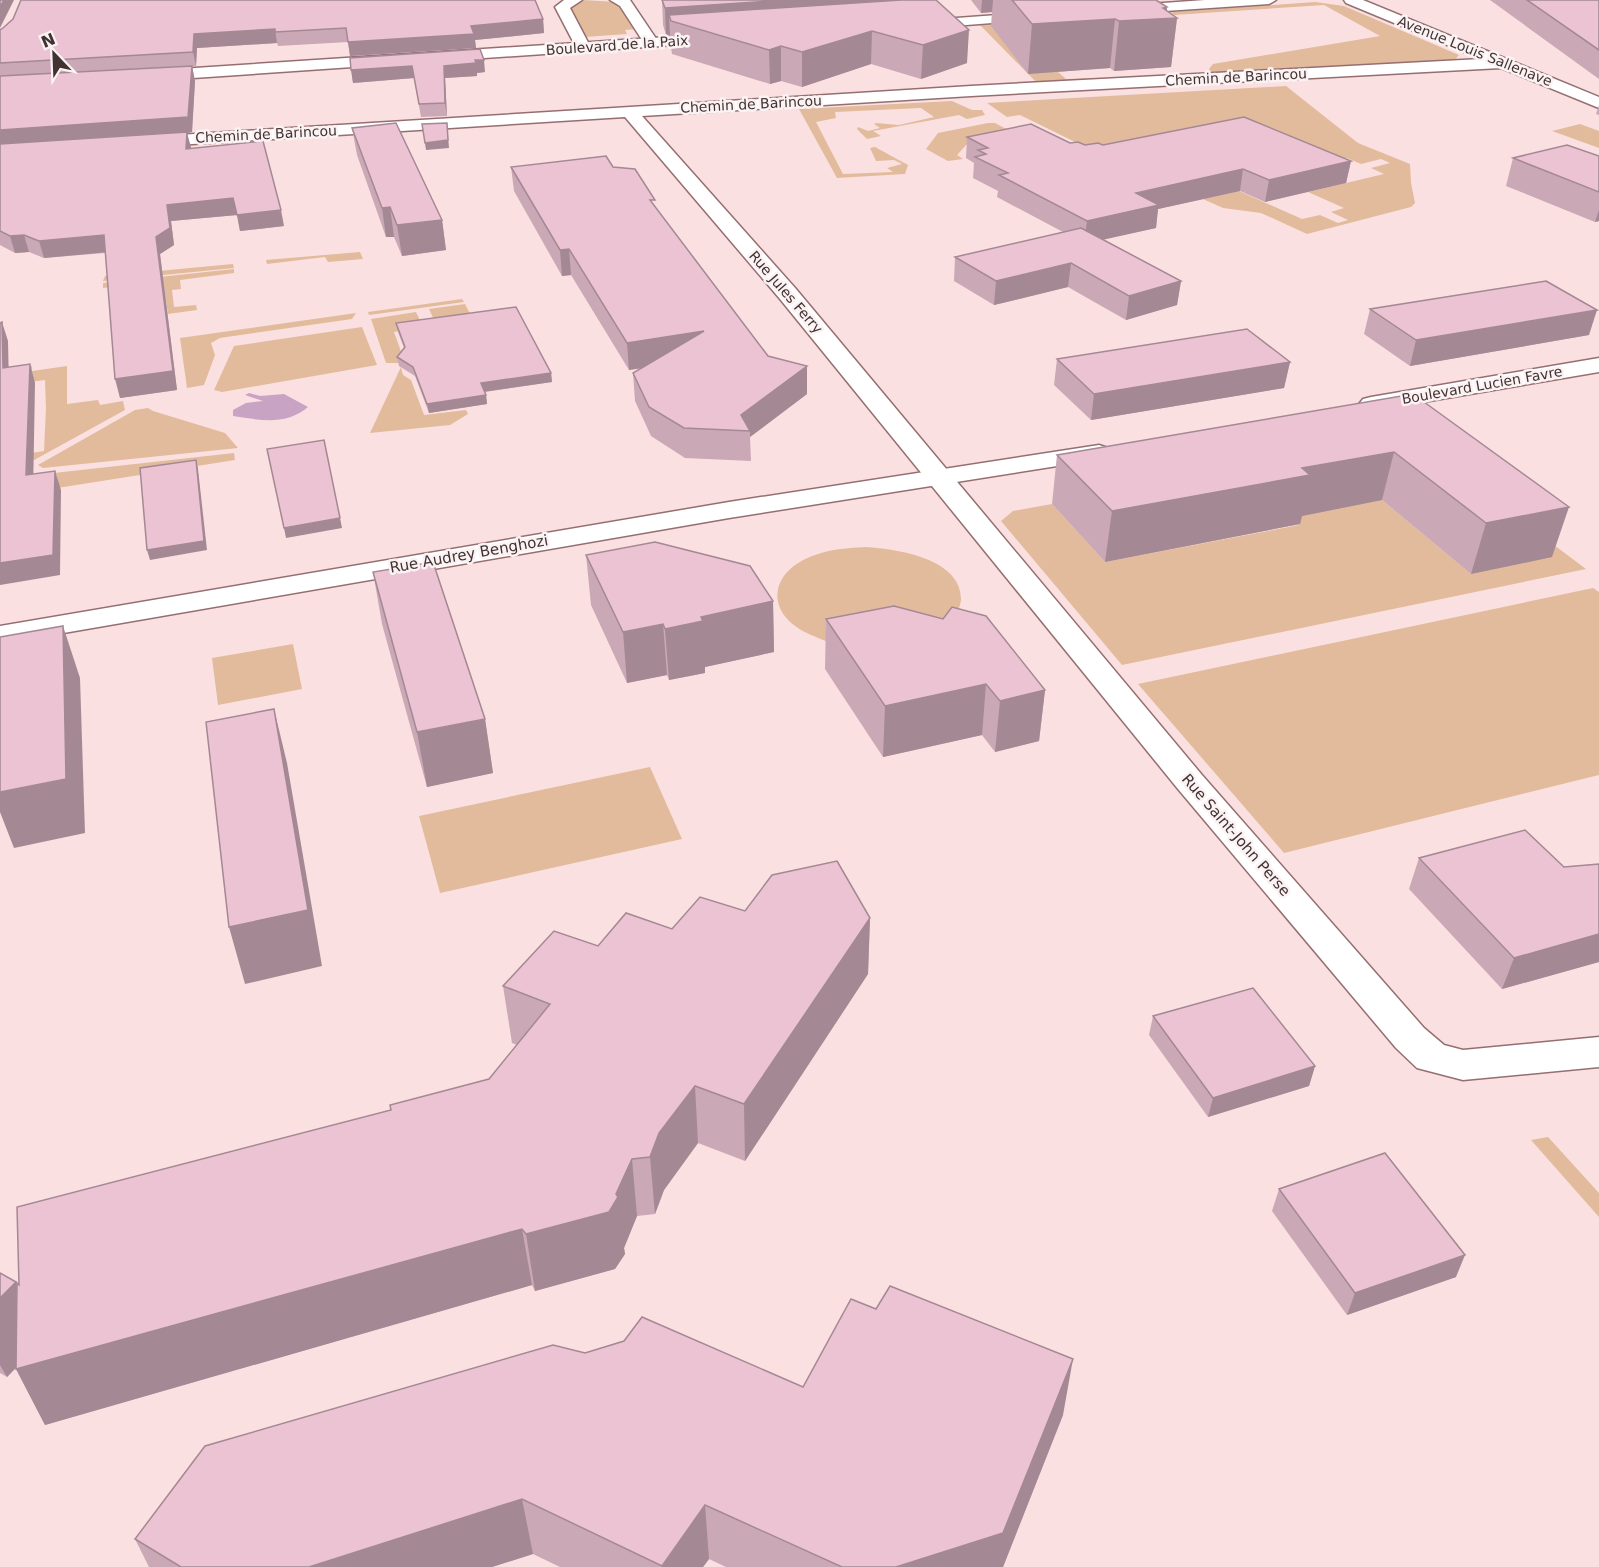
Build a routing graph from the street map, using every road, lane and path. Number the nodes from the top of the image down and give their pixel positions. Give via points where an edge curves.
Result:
1 (574, 0) edge
2 (617, 0) edge
3 (1269, 0) edge
4 (1351, 0) edge
5 (1105, 11) edge
6 (1056, 15) edge
7 (897, 26) edge
8 (735, 37) edge
9 (651, 43) junction
10 (583, 48) junction
11 (1502, 63) junction
12 (129, 77) edge
13 (1599, 103) edge
14 (629, 112) junction
15 (126, 143) edge
16 (1599, 364) edge
17 (1343, 409) edge
18 (1117, 450) edge
19 (939, 476) junction
20 (0, 635) edge
21 (1599, 1052) edge

1 - 10 street via 562,7
2 - 9 street via 625,3
3 - 5 street
4 - 11 street, Avenue Louis Sallenave
6 - 7 street
8 - 9 street, Boulevard de la Paix
9 - 10 street, Boulevard de la Paix
10 - 12 street, Boulevard de la Paix
11 - 13 street, Avenue Louis Sallenave
11 - 14 street, Chemin de Barincou
14 - 15 street, Chemin de Barincou
14 - 19 street, Rue Jules Ferry via 788,294
16 - 17 street, Boulevard Lucien Favre
18 - 19 street
19 - 20 street, Rue Audrey Benghozi
19 - 21 street, Rue Saint-John Perse via 1190,782 1410,1038 1431,1057 1463,1065

